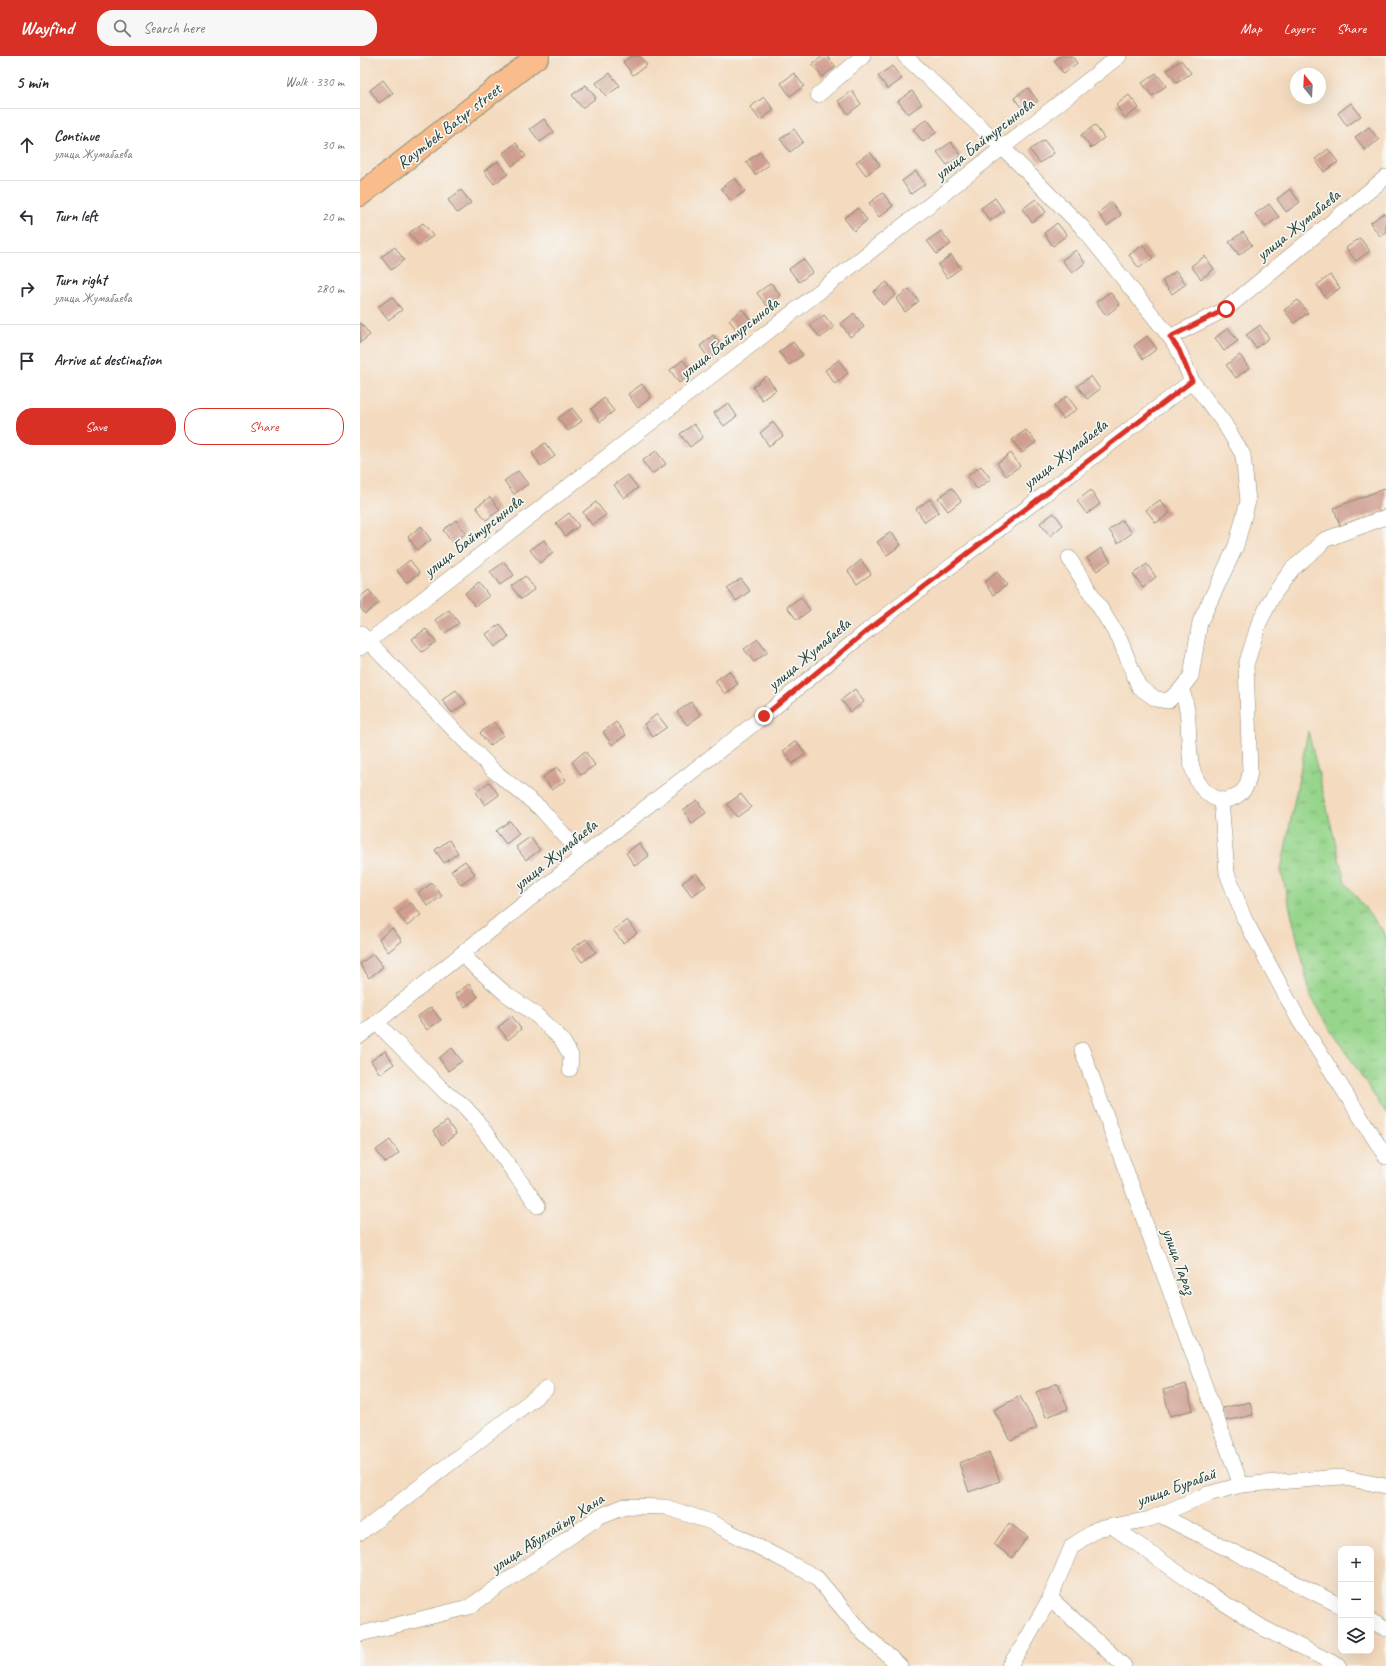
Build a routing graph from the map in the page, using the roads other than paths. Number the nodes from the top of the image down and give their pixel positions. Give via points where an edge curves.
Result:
1 (538, 56) edge
2 (863, 56) edge
3 (905, 56) edge
4 (1119, 56) edge
5 (818, 96) dead end
6 (1003, 148) junction
7 (1386, 177) edge
8 (360, 195) edge
9 (1170, 337) junction
10 (1192, 381) junction
11 (1386, 517) edge
12 (1069, 558) dead end
13 (363, 641) edge
14 (1181, 689) junction
15 (1221, 800) junction
16 (583, 856) junction
17 (462, 955) junction
18 (376, 1023) junction
19 (360, 1036) edge
20 (1082, 1050) dead end
21 (570, 1069) dead end
22 (1386, 1157) edge
23 (538, 1206) dead end
24 (546, 1389) dead end
25 (1241, 1485) junction
26 (1386, 1486) edge
27 (1160, 1514) junction
28 (1112, 1526) junction
29 (360, 1533) edge
30 (1050, 1598) junction
31 (1338, 1604) edge
32 (1374, 1623) edge
33 (1386, 1629) edge
34 (360, 1634) edge
35 (900, 1666) edge
36 (1009, 1666) edge
37 (1124, 1666) edge
38 (1339, 1666) edge

1 - 8 main road, Raymbek Batyr street
2 - 5 street
3 - 6 street
4 - 6 street, улица Байтурсынова
6 - 9 street via 1081,226
6 - 13 street, улица Байтурсынова via 762,337
7 - 9 street, улица Жумабаева via 1226,309
9 - 10 street via 1179,350
10 - 14 street via 1224,423 1243,455 1248,501 1236,546 1200,622 1191,676
10 - 16 street, улица Жумабаева via 868,630 764,716
11 - 15 street via 1324,540 1292,569 1274,594 1259,623 1246,665 1250,772 1247,787 1235,797
12 - 14 street via 1120,640 1139,687 1156,699 1168,701
13 - 16 street via 494,771 540,808
14 - 15 street via 1186,699 1192,767 1207,796
15 - 22 street via 1227,873 1244,918 1299,1020
16 - 17 street, улица Жумабаева
17 - 18 street, улица Жумабаева
17 - 21 street via 506,994 535,1014 562,1040 571,1056
18 - 19 street, улица Жумабаева
18 - 23 street via 447,1094 462,1104 474,1117
20 - 25 street, улица Тараз
24 - 29 street
25 - 26 street, улица Бурабай via 1340,1477
25 - 27 street, улица Бурабай via 1208,1494
27 - 28 street, улица Бурабай via 1150,1520
27 - 31 street
28 - 30 street, улица Бурабай via 1097,1529 1072,1546
28 - 38 street via 1197,1586 1265,1629
30 - 36 street, улица Бурабай
30 - 37 street
32 - 33 street
34 - 35 street, улица Абулхайыр Хана via 469,1607 600,1516 624,1506 665,1507 711,1522 816,1577 864,1634

